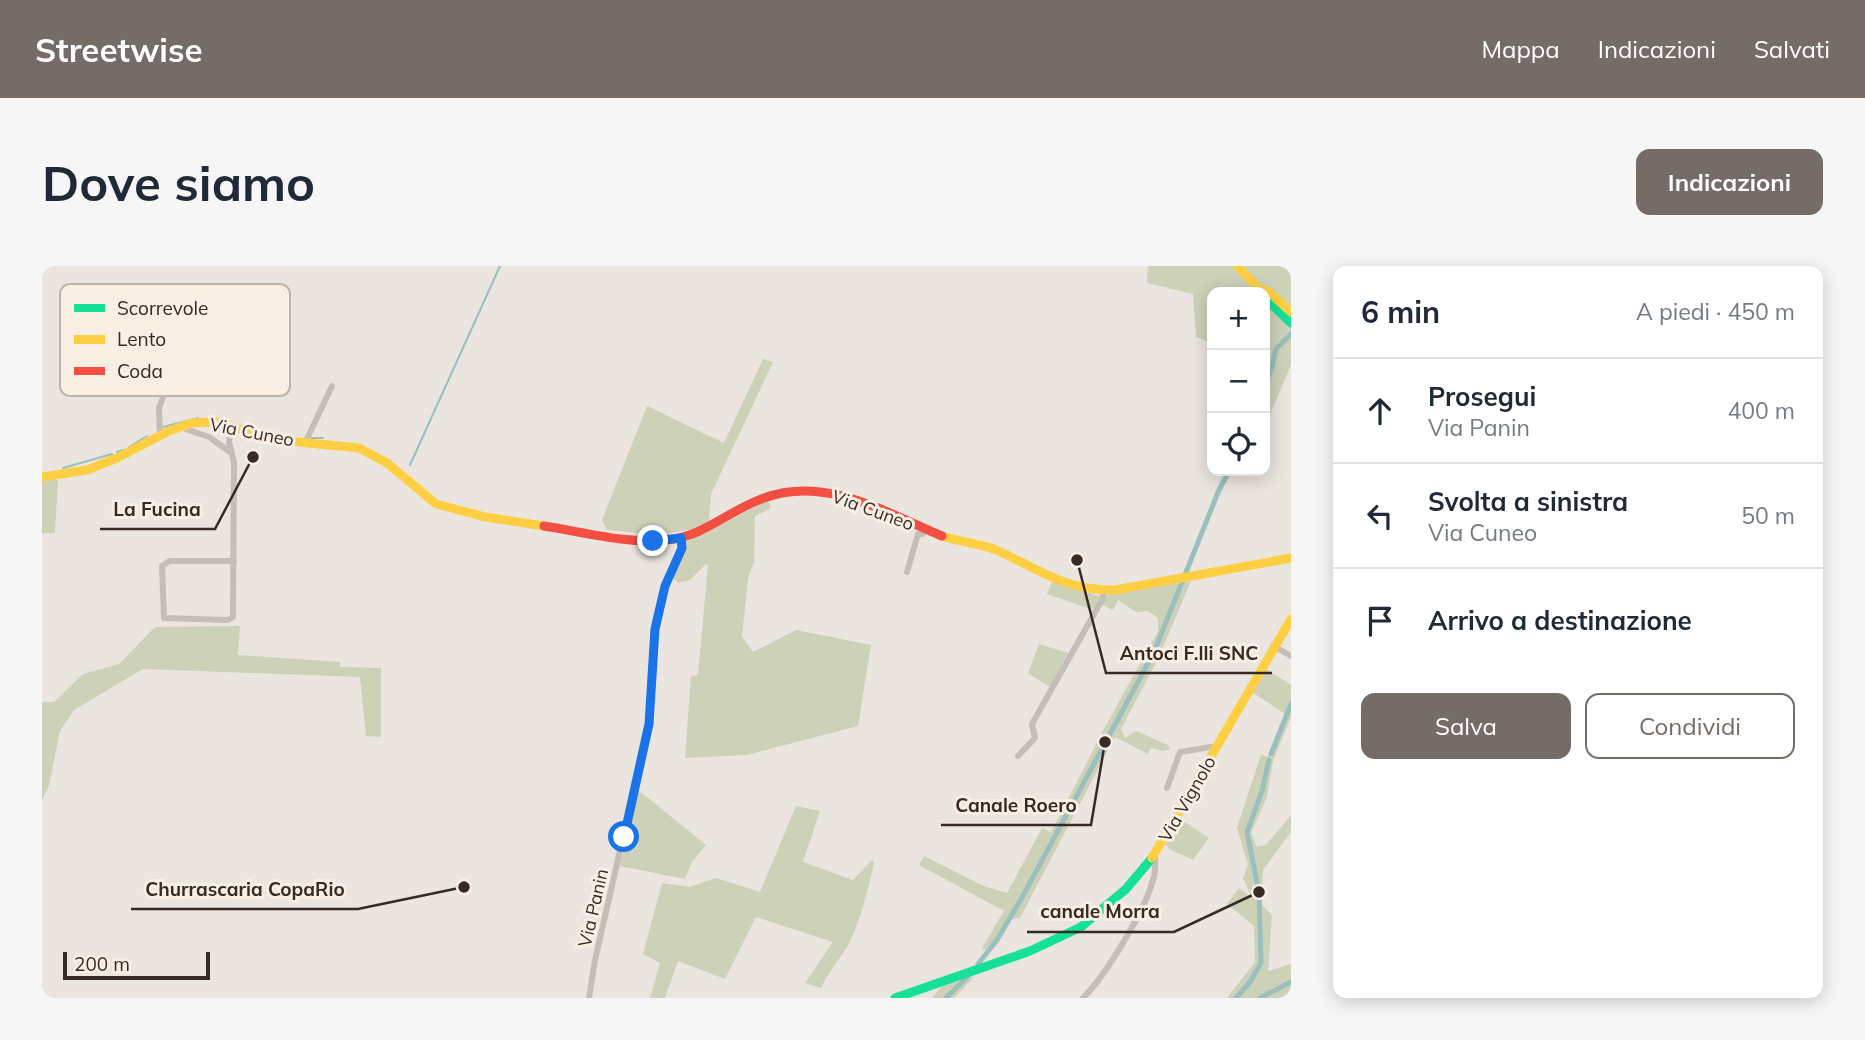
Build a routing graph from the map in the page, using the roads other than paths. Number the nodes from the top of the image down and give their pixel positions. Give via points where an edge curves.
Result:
1 (1237, 266) edge
2 (1256, 287) edge
3 (1270, 293) edge
4 (1270, 300) edge
5 (1291, 312) edge
6 (1291, 320) edge
7 (332, 386) dead end
8 (163, 396) edge
9 (216, 422) junction
10 (236, 426) junction
11 (183, 428) junction
12 (160, 435) junction
13 (230, 437) junction
14 (215, 441) junction
15 (305, 443) junction
16 (232, 455) junction
17 (42, 477) edge
18 (916, 530) junction
19 (681, 538) junction
20 (1291, 558) edge
21 (234, 561) junction
22 (907, 572) dead end
23 (1103, 590) junction
24 (1291, 619) edge
25 (1273, 646) junction
26 (1291, 656) edge
27 (1217, 746) junction
28 (1018, 756) dead end
29 (1167, 788) dead end
30 (1155, 854) junction
31 (589, 998) edge
32 (895, 998) edge
33 (1083, 998) edge

1 - 2 street
3 - 5 street
4 - 6 street
7 - 15 street, Via Cuneo
8 - 12 street
9 - 10 street, Via Cuneo
9 - 11 street, Via Cuneo
9 - 14 street via 211,428
10 - 13 street
10 - 15 street, Via Cuneo via 278,440
11 - 12 street, Via Cuneo
11 - 14 street
12 - 17 street, Via Cuneo via 104,464
13 - 14 street
13 - 16 street
14 - 16 street
15 - 19 street, Via Cuneo via 344,445 372,453 436,504 450,509 640,540
16 - 21 street
18 - 19 street, Via Cuneo via 855,499 805,490 763,498
18 - 22 street
18 - 23 street, Via Cuneo via 993,549 1051,578
19 - 31 street, Via Panin via 682,548 665,586 655,629 649,724
20 - 23 street, Via Cuneo
21 - 21 street via 231,619 164,618 165,562
23 - 28 street via 1103,598 1032,724 1035,738
24 - 25 street, Via Vignolo
25 - 26 street
25 - 27 street, Via Vignolo
27 - 29 street, Via Vignolo via 1180,752
27 - 30 street, Via Vignolo
30 - 32 street via 1126,889 1081,927 1030,951
30 - 33 street, Via Vignolo via 1154,876 1137,916

